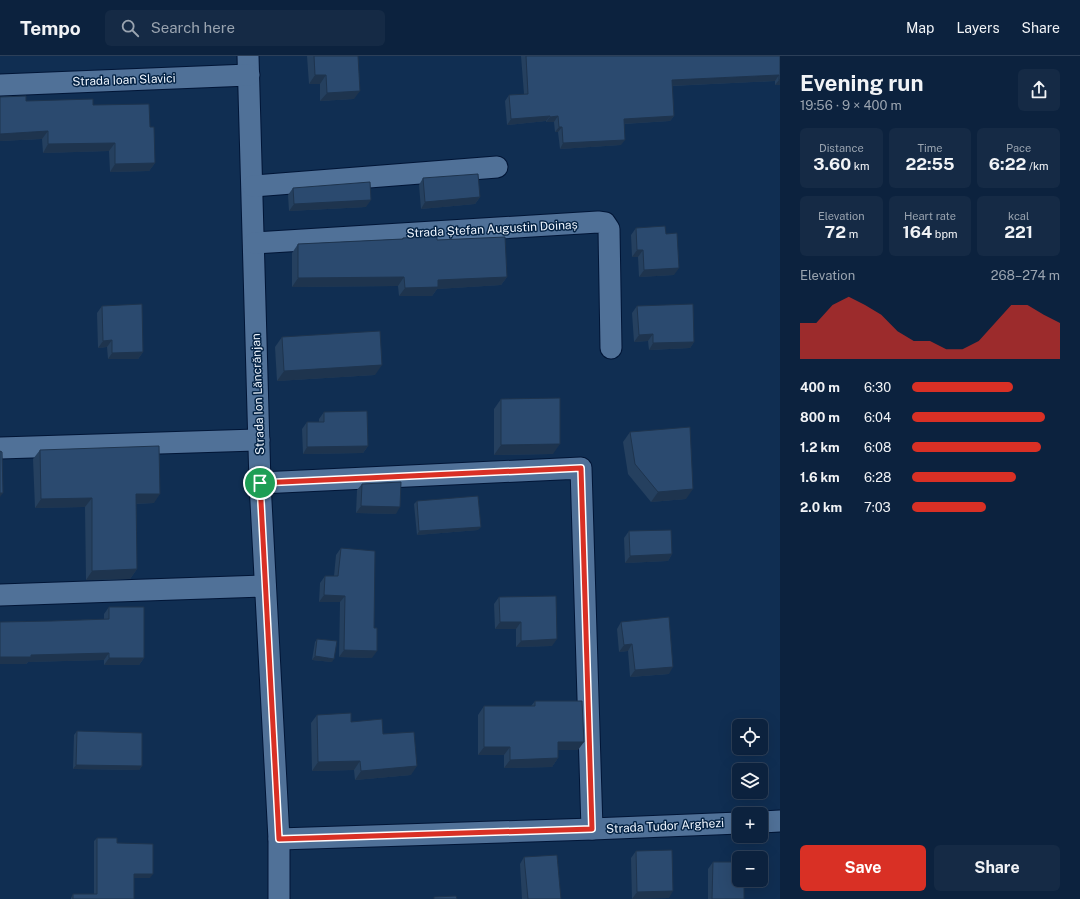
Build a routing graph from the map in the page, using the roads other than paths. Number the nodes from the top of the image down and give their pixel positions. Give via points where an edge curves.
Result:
1 (248, 66) edge
2 (0, 84) edge
3 (497, 167) dead end
4 (253, 186) junction
5 (254, 243) junction
6 (611, 348) dead end
7 (259, 440) junction
8 (0, 448) edge
9 (260, 483) junction
10 (265, 586) junction
11 (0, 596) edge
12 (780, 821) edge
13 (768, 822) edge
14 (732, 823) edge
15 (592, 829) junction
16 (279, 839) junction
17 (278, 899) edge

1 - 2 street, Strada Ioan Slavici
1 - 4 street, Strada Ion Lăncrănjan
3 - 4 street
4 - 5 street, Strada Ion Lăncrănjan
5 - 6 street, Strada Ștefan Augustin Doinaș via 605,223 609,229
5 - 7 street, Strada Ion Lăncrănjan
7 - 8 street
7 - 9 street, Strada Ion Lăncrănjan
9 - 10 street, Strada Ion Lăncrănjan
9 - 15 street via 581,468
10 - 11 street
10 - 16 street, Strada Ion Lăncrănjan
12 - 13 street
14 - 15 street, Strada Tudor Arghezi
15 - 16 street, Strada Tudor Arghezi
16 - 17 street, Strada Ion Lăncrănjan

